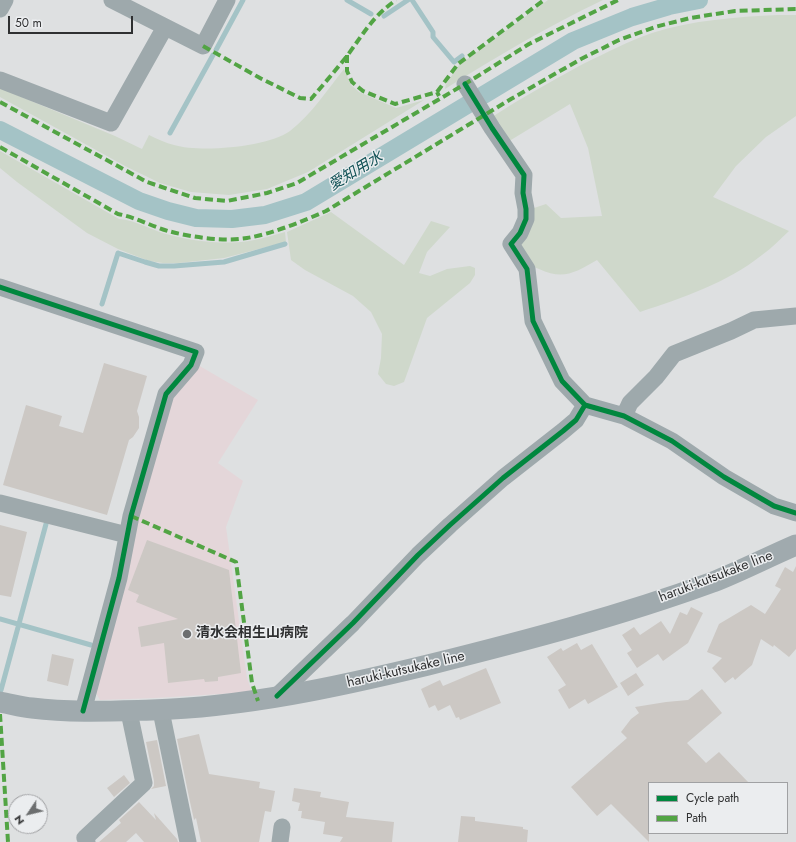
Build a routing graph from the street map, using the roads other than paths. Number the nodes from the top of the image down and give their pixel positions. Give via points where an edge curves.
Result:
1 (5, 0) edge
2 (112, 0) edge
3 (227, 0) edge
4 (0, 9) edge
5 (165, 27) junction
6 (0, 80) edge
7 (465, 84) dead end
8 (0, 287) edge
9 (796, 316) edge
10 (585, 405) junction
11 (624, 416) junction
12 (0, 503) edge
13 (796, 513) edge
14 (127, 535) junction
15 (796, 545) edge
16 (277, 696) junction
17 (0, 702) edge
18 (83, 711) junction
19 (161, 711) junction
20 (129, 712) junction
21 (87, 842) edge
22 (188, 842) edge

1 - 4 street
2 - 5 street
3 - 5 street via 203,46
5 - 6 street via 111,123
7 - 10 street via 524,175 526,219 520,233 511,244 527,269 533,321 562,381
8 - 14 street via 196,352 191,365 166,394
9 - 11 street via 754,320 674,354 656,377 630,402
10 - 11 street
10 - 16 street via 576,420 503,478 418,555 353,623
11 - 13 street via 672,441 724,477 774,506
12 - 14 street
14 - 18 street via 119,578
15 - 16 main road, haruki-kutsukake line via 715,581 606,618 389,674
16 - 19 main road, haruki-kutsukake line via 258,701
17 - 18 main road, haruki-kutsukake line via 33,708
18 - 20 main road, haruki-kutsukake line
19 - 20 main road, haruki-kutsukake line
19 - 22 street
20 - 21 street via 144,783 85,838

